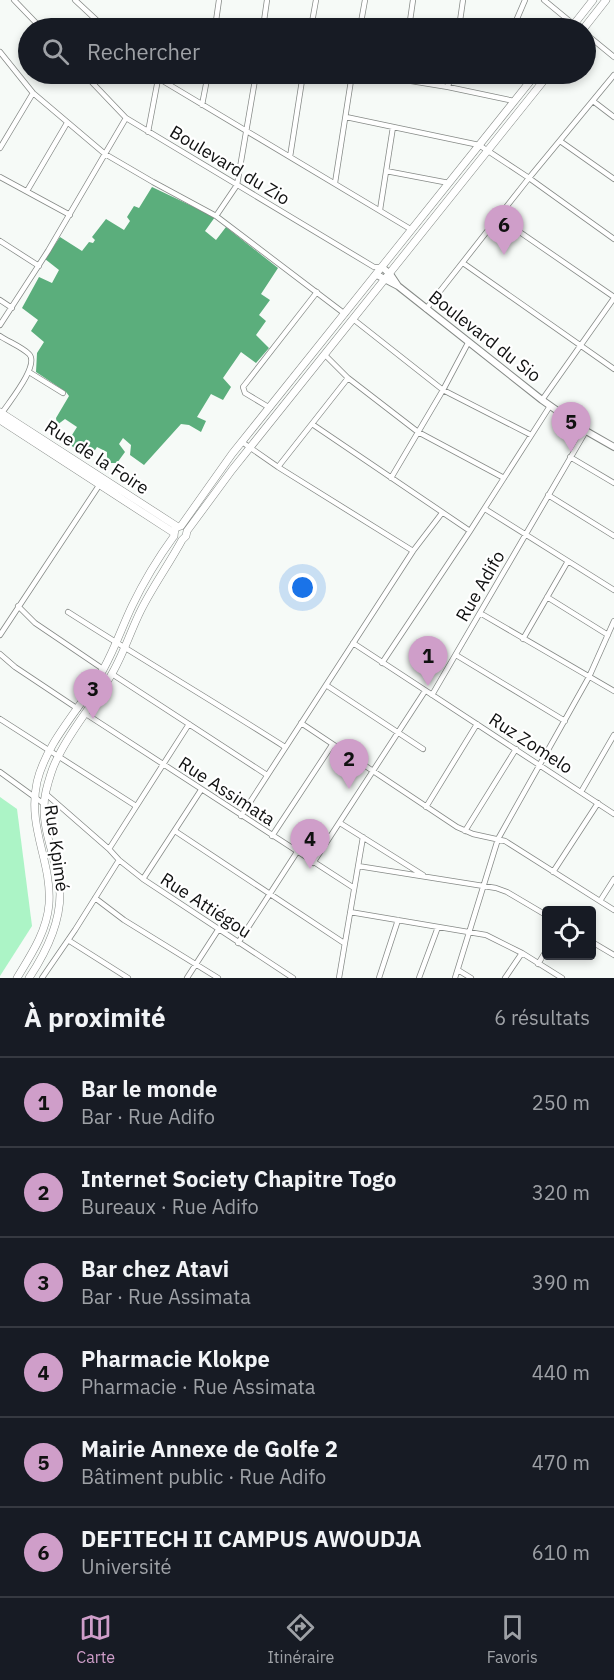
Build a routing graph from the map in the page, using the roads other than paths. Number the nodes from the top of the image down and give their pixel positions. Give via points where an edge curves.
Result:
1 (14, 0) edge
2 (75, 0) edge
3 (219, 0) edge
4 (267, 0) edge
5 (316, 0) edge
6 (365, 0) edge
7 (414, 0) edge
8 (463, 0) edge
9 (525, 0) edge
10 (544, 0) edge
11 (593, 0) edge
12 (606, 0) edge
13 (31, 18) edge
14 (94, 18) edge
15 (216, 18) edge
16 (264, 18) edge
17 (313, 18) edge
18 (362, 18) edge
19 (411, 18) edge
20 (460, 18) edge
21 (517, 18) edge
22 (564, 18) edge
23 (580, 18) edge
24 (592, 18) edge
25 (596, 43) edge
26 (1, 56) edge
27 (614, 57) edge
28 (614, 75) edge
29 (18, 76) edge
30 (25, 84) edge
31 (94, 84) edge
32 (157, 84) edge
33 (170, 84) edge
34 (206, 84) edge
35 (254, 84) edge
36 (301, 84) edge
37 (351, 84) edge
38 (435, 84) edge
39 (448, 84) edge
40 (528, 84) edge
41 (541, 84) edge
42 (448, 87) junction
43 (33, 93) junction
44 (514, 101) junction
45 (593, 101) junction
46 (202, 105) junction
47 (346, 117) junction
48 (614, 117) edge
49 (126, 118) junction
50 (67, 123) junction
51 (393, 127) junction
52 (247, 131) junction
53 (148, 132) junction
54 (560, 141) junction
55 (479, 145) junction
56 (0, 148) edge
57 (488, 150) junction
58 (105, 154) junction
59 (290, 157) junction
60 (386, 171) junction
61 (0, 177) edge
62 (529, 178) junction
63 (614, 179) edge
64 (335, 183) junction
65 (448, 183) junction
66 (237, 185) junction
67 (27, 191) junction
68 (380, 210) junction
69 (70, 215) junction
70 (216, 216) junction
71 (498, 217) junction
72 (412, 230) junction
73 (614, 239) edge
74 (0, 241) edge
75 (463, 263) junction
76 (39, 266) junction
77 (374, 267) junction
78 (383, 268) junction
79 (390, 274) junction
80 (377, 275) junction
81 (385, 280) junction
82 (398, 286) junction
83 (317, 292) junction
84 (614, 298) edge
85 (0, 300) edge
86 (12, 308) junction
87 (426, 309) junction
88 (345, 314) junction
89 (354, 319) junction
90 (0, 325) edge
91 (0, 336) edge
92 (468, 343) junction
93 (581, 346) junction
94 (325, 355) junction
95 (614, 369) edge
96 (29, 372) junction
97 (348, 378) junction
98 (444, 390) junction
99 (63, 393) dead end
100 (542, 400) junction
101 (550, 406) junction
102 (270, 408) junction
103 (1, 415) edge
104 (312, 424) junction
105 (586, 431) junction
106 (418, 432) junction
107 (531, 435) junction
108 (242, 442) junction
109 (614, 447) edge
110 (250, 449) junction
111 (570, 457) junction
112 (278, 467) junction
113 (391, 477) junction
114 (504, 478) junction
115 (614, 483) edge
116 (100, 484) junction
117 (548, 495) junction
118 (485, 508) junction
119 (442, 513) junction
120 (179, 530) junction
121 (470, 531) junction
122 (526, 534) junction
123 (614, 536) edge
124 (413, 551) junction
125 (568, 561) junction
126 (614, 590) edge
127 (547, 597) junction
128 (18, 606) junction
129 (68, 612) dead end
130 (480, 613) junction
131 (614, 621) edge
132 (0, 634) edge
133 (608, 635) junction
134 (523, 639) junction
135 (116, 643) junction
136 (353, 643) junction
137 (124, 648) junction
138 (0, 654) edge
139 (456, 655) junction
140 (382, 663) junction
141 (103, 669) junction
142 (112, 674) junction
143 (589, 677) junction
144 (326, 684) junction
145 (614, 690) edge
146 (425, 691) junction
147 (432, 695) junction
148 (78, 709) junction
149 (86, 714) junction
150 (0, 719) edge
151 (566, 720) junction
152 (301, 723) junction
153 (189, 724) junction
154 (477, 724) junction
155 (399, 732) junction
156 (614, 735) edge
157 (608, 744) junction
158 (332, 745) junction
159 (285, 747) junction
160 (614, 748) edge
161 (423, 749) dead end
162 (516, 749) junction
163 (50, 752) junction
164 (58, 757) junction
165 (539, 764) junction
166 (162, 765) junction
167 (0, 772) edge
168 (373, 772) junction
169 (267, 775) junction
170 (201, 790) junction
171 (581, 792) junction
172 (46, 794) junction
173 (35, 797) junction
174 (598, 803) junction
175 (44, 804) junction
176 (136, 806) junction
177 (426, 807) junction
178 (614, 814) edge
179 (240, 816) junction
180 (340, 823) junction
181 (176, 831) junction
182 (465, 831) junction
183 (272, 836) junction
184 (363, 837) junction
185 (498, 839) junction
186 (109, 849) junction
187 (297, 852) junction
188 (119, 860) junction
189 (313, 863) junction
190 (358, 866) junction
191 (553, 872) junction
192 (425, 876) junction
193 (143, 879) junction
194 (614, 879) edge
195 (484, 885) junction
196 (354, 888) junction
197 (269, 894) junction
198 (95, 898) junction
199 (600, 902) junction
200 (614, 910) edge
201 (350, 912) junction
202 (542, 913) edge
203 (398, 920) junction
204 (438, 927) junction
205 (218, 930) junction
206 (469, 932) junction
207 (68, 939) junction
208 (238, 943) junction
209 (344, 943) junction
210 (596, 945) edge
211 (522, 953) junction
212 (614, 955) edge
213 (542, 958) edge
214 (27, 962) junction
215 (196, 963) junction
216 (538, 964) junction
217 (35, 969) junction
218 (458, 970) junction
219 (116, 971) junction
220 (17, 978) edge
221 (29, 978) edge
222 (42, 978) edge
223 (112, 978) edge
224 (128, 978) edge
225 (187, 978) edge
226 (219, 978) edge
227 (293, 978) edge
228 (339, 978) edge
229 (379, 978) edge
230 (419, 978) edge
231 (455, 978) edge
232 (471, 978) edge
233 (505, 978) edge
234 (561, 978) edge

1 - 13 street
2 - 14 street
3 - 15 street
4 - 16 street
5 - 17 street
6 - 18 street
7 - 19 street
8 - 20 street
9 - 21 street
10 - 22 street
11 - 23 main road
12 - 24 main road
25 - 27 street
26 - 29 street
28 - 45 street
30 - 43 street
31 - 49 street, Boulevard du Zio
32 - 53 street
33 - 46 street
34 - 46 street
35 - 52 street
36 - 59 street
37 - 47 street
38 - 42 street
39 - 42 street
40 - 44 main road
41 - 57 main road
42 - 44 street
43 - 50 street
43 - 56 street
44 - 55 main road
45 - 48 street
45 - 54 street
46 - 52 street
47 - 51 street
47 - 64 street
49 - 53 street, Boulevard du Zio
49 - 58 street
50 - 58 street
50 - 67 street
51 - 55 street
51 - 60 street
52 - 59 street
52 - 66 street
53 - 66 street, Boulevard du Zio
54 - 62 street
54 - 63 street
55 - 57 street
55 - 65 main road
57 - 62 street
57 - 79 main road
58 - 69 street
58 - 70 street
59 - 64 street
60 - 65 street
60 - 68 street
61 - 67 street
62 - 71 street
62 - 73 street
64 - 68 street
65 - 72 main road
66 - 70 street
66 - 77 street, Boulevard du Zio
67 - 69 street
68 - 72 street
69 - 76 street
70 - 83 street
71 - 75 street
71 - 84 street
72 - 78 main road
74 - 76 street
75 - 87 street
75 - 93 street
76 - 86 street
77 - 78 street, Boulevard du Zio
77 - 80 street
78 - 79 street, Boulevard du Sio
78 - 80 main road
79 - 81 main road
79 - 82 street, Boulevard du Sio
80 - 81 street, Boulevard du Sio
80 - 88 main road
81 - 82 street, Boulevard du Sio
81 - 89 main road
82 - 87 street, Boulevard du Sio
83 - 88 street
83 - 102 street via 243,387 245,393
84 - 93 street
85 - 86 street
86 - 90 street
87 - 92 street, Boulevard du Sio
88 - 102 main road
89 - 94 main road
89 - 98 street
91 - 96 street via 29,354
92 - 98 street
92 - 100 street, Boulevard du Sio
93 - 95 street
93 - 100 street
94 - 97 street
94 - 110 main road
96 - 99 street
96 - 103 street
97 - 104 street
97 - 106 street
98 - 106 street
98 - 107 street
100 - 101 street, Boulevard du Sio
101 - 105 street, Boulevard du Sio
101 - 107 street
102 - 108 main road
103 - 116 main road
103 - 120 main road, Rue de la Foire
104 - 112 street
104 - 113 street
105 - 109 street, Boulevard du Sio
105 - 111 street, Rue Adifo
106 - 113 street
106 - 114 street
107 - 114 street
108 - 110 street
108 - 120 main road
110 - 112 street
110 - 120 main road
111 - 115 street
111 - 117 street, Rue Adifo
112 - 124 street
113 - 119 street
114 - 118 street
116 - 120 main road
116 - 128 street
117 - 122 street, Rue Adifo
117 - 123 street
118 - 121 street
118 - 122 street
119 - 121 street
119 - 124 street
120 - 135 main road, Rue Kpimé via 140,590
120 - 137 main road, Rue Kpimé via 186,537 140,612
121 - 140 street
122 - 125 street
122 - 130 street, Rue Adifo
124 - 136 street
125 - 126 street
125 - 127 street
127 - 133 street
127 - 134 street
128 - 132 street
128 - 141 street via 35,623
129 - 135 street
130 - 134 street
130 - 139 street, Rue Adifo
131 - 133 street
133 - 143 street
134 - 143 street
135 - 137 street
135 - 141 main road, Rue Kpimé
136 - 140 street
136 - 144 street
137 - 142 main road, Rue Kpimé
137 - 159 street
138 - 148 street
139 - 147 street, Rue Adifo
139 - 151 street
140 - 146 street
141 - 148 main road, Rue Kpimé
142 - 149 main road, Rue Kpimé
142 - 153 street
143 - 145 street
143 - 151 street
144 - 152 street
144 - 155 street
146 - 147 street
146 - 155 street
147 - 154 street, Ruz Zomelo
148 - 163 main road, Rue Kpimé
149 - 164 main road, Rue Kpimé
149 - 166 street, Rue Assimata
150 - 163 street
151 - 165 street
152 - 158 street
152 - 159 street
153 - 166 street
153 - 169 street
154 - 162 street, Ruz Zomelo
154 - 177 street
155 - 161 street
155 - 168 street
156 - 157 street
157 - 160 street
157 - 171 street
158 - 168 street
158 - 183 street
159 - 169 street
162 - 165 street, Ruz Zomelo
162 - 182 street
163 - 164 street
163 - 173 main road, Rue Kpimé
164 - 172 main road, Rue Kpimé
164 - 176 street
165 - 171 street, Ruz Zomelo
165 - 185 street
166 - 170 street, Rue Assimata
166 - 176 street
167 - 173 street
168 - 177 street
168 - 180 street
169 - 179 street
170 - 179 street, Rue Assimata
170 - 181 street
171 - 174 street, Ruz Zomelo
172 - 175 main road, Rue Kpimé
172 - 186 street, Rue Attiégou
173 - 175 street
173 - 214 main road, Rue Kpimé via 37,834 50,904
174 - 178 street, Ruz Zomelo
174 - 191 street
175 - 217 main road, Rue Kpimé via 48,841 58,876 59,903 52,935
176 - 186 street
177 - 182 street
179 - 183 street, Rue Assimata
180 - 184 street
180 - 189 street
181 - 193 street
181 - 197 street
182 - 185 street
183 - 187 street, Rue Assimata
184 - 190 street
184 - 192 street
185 - 191 street
185 - 195 street
186 - 188 street, Rue Attiégou
187 - 189 street, Rue Assimata
187 - 197 street
188 - 193 street, Rue Attiégou
188 - 198 street
189 - 196 street, Rue Assimata
190 - 192 street
190 - 196 street
191 - 199 street
192 - 195 street
193 - 205 street, Rue Attiégou
194 - 199 street
195 - 202 street via 507,892
195 - 206 street
196 - 201 street
197 - 208 street
197 - 209 street
198 - 207 street
198 - 215 street
199 - 200 street
201 - 203 street
201 - 209 street
203 - 204 street
203 - 229 street
204 - 206 street
204 - 230 street
205 - 208 street, Rue Attiégou
205 - 215 street
206 - 211 street via 496,938
206 - 218 street
207 - 219 street
207 - 222 street
208 - 227 street, Rue Attiégou
209 - 228 street
210 - 212 street
211 - 216 street
211 - 233 street
213 - 216 street
214 - 217 main road
214 - 220 main road, Rue Kpimé
215 - 225 street
215 - 226 street
216 - 234 street
217 - 221 main road, Rue Kpimé
218 - 231 street
218 - 232 street
219 - 223 street
219 - 224 street

